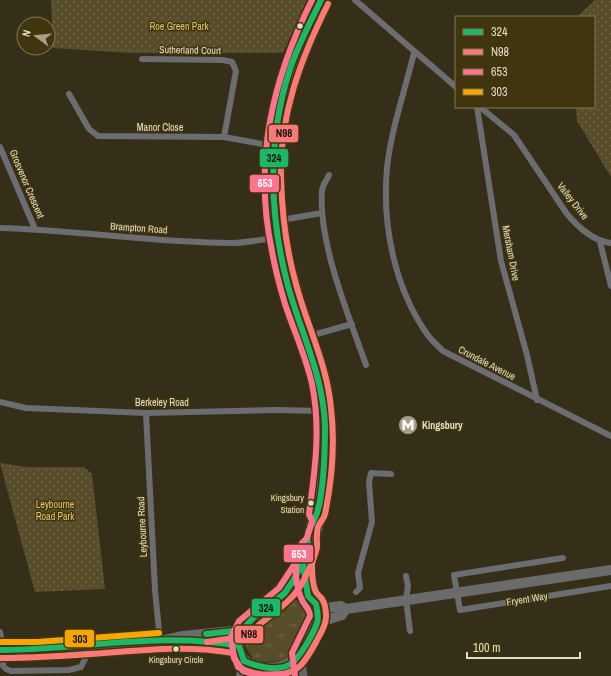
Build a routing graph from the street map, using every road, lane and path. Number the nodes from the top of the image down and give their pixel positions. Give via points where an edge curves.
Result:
1 (321, 0) edge
2 (355, 0) edge
3 (414, 53) junction
4 (142, 59) dead end
5 (455, 86) edge
6 (69, 94) dead end
7 (479, 108) edge
8 (480, 108) edge
9 (224, 137) junction
10 (273, 146) junction
11 (0, 147) edge
12 (328, 175) dead end
13 (322, 213) junction
14 (275, 221) junction
15 (0, 228) edge
16 (35, 229) junction
17 (277, 238) junction
18 (600, 242) junction
19 (611, 244) edge
20 (611, 286) edge
21 (352, 324) junction
22 (306, 337) junction
23 (366, 365) dead end
24 (537, 400) junction
25 (0, 402) edge
26 (324, 411) junction
27 (146, 412) junction
28 (611, 436) edge
29 (391, 474) dead end
30 (563, 558) dead end
31 (303, 564) junction
32 (611, 570) edge
33 (406, 576) dead end
34 (611, 586) edge
35 (356, 592) dead end
36 (285, 593) junction
37 (457, 594) junction
38 (308, 596) junction
39 (406, 599) junction
40 (316, 604) junction
41 (346, 609) junction
42 (317, 623) junction
43 (242, 630) junction
44 (410, 630) dead end
45 (0, 632) edge
46 (165, 641) junction
47 (87, 646) junction
48 (239, 646) junction
49 (2, 650) edge
50 (300, 655) junction
51 (244, 661) junction
52 (287, 666) junction
53 (258, 667) junction
54 (241, 676) edge
55 (248, 676) edge
56 (298, 676) edge
57 (303, 676) edge

1 - 10 main road via 307,26 287,76
2 - 3 street
3 - 5 street
3 - 24 street, Crundale Avenue via 389,159 386,195 388,230 404,290 427,334 443,352
4 - 9 street, Sutherland Court via 232,62 236,71
6 - 9 street, Manor Close via 89,129 98,136
7 - 24 street, Mersham Drive via 501,261
8 - 18 street, Valley Drive via 514,135 567,214 577,226
9 - 10 street, Manor Close
10 - 14 main road via 272,190
11 - 16 street, Grosvenor Crescent
12 - 13 street via 322,191
13 - 14 street
13 - 21 street via 326,242
14 - 17 main road
15 - 16 street, Brampton Road
16 - 17 street, Brampton Road via 117,238 201,242 234,243
17 - 22 main road via 289,288
18 - 19 street, Valley Drive
18 - 20 street
21 - 22 street
21 - 23 street
22 - 26 main road via 318,372
24 - 28 street, Crundale Avenue
25 - 27 street, Berkeley Road via 26,408
26 - 27 street, Berkeley Road
26 - 31 main road via 322,470 317,514 320,520 314,543 309,546
27 - 46 street, Leybourne Road via 155,590
29 - 35 street via 371,473 369,482 372,522 358,573 360,588
30 - 37 street via 454,575
31 - 36 main road
31 - 38 main road
32 - 37 main road, Fryent Way
33 - 39 street
34 - 37 street, Fryent Way via 460,610
36 - 38 main road via 296,591
36 - 43 main road via 250,620
37 - 39 main road, Fryent Way
38 - 40 main road
39 - 41 main road, Fryent Way
39 - 44 street
40 - 41 main road, Fryent Way via 326,608 342,606
40 - 42 main road
41 - 42 main road, Fryent Way via 342,615
42 - 50 main road
43 - 46 main road via 183,636
43 - 48 main road
45 - 49 street
46 - 47 main road
46 - 48 main road
47 - 49 main road
47 - 49 street via 85,659 80,667 69,670 6,670 2,662
48 - 51 main road
50 - 52 main road
50 - 57 street
51 - 53 main road
51 - 54 main road
52 - 53 main road
52 - 56 street
53 - 55 main road

